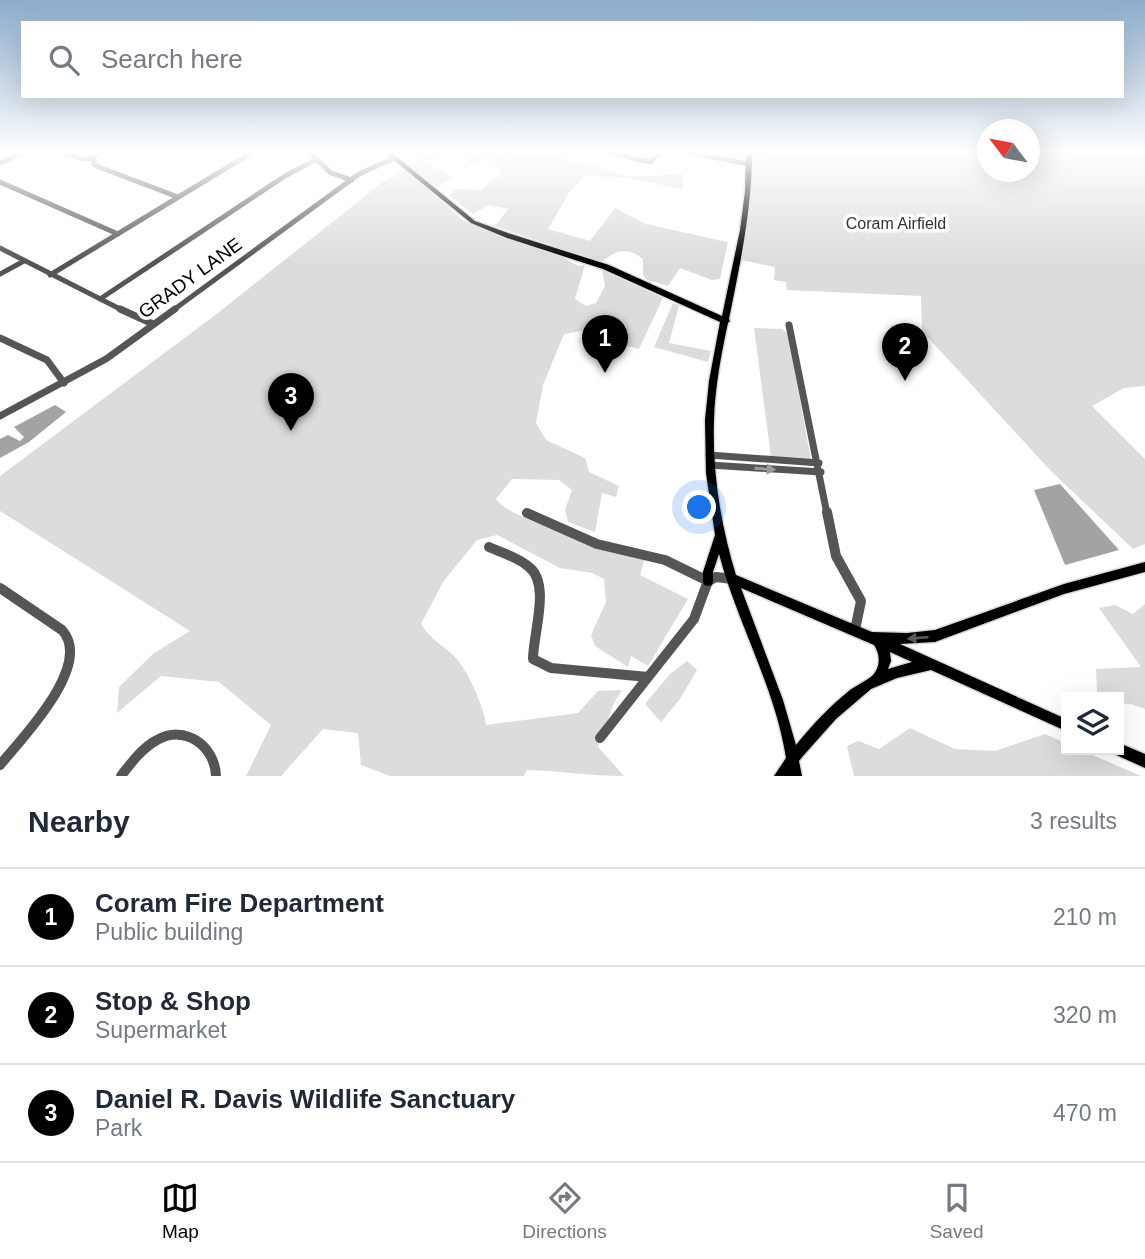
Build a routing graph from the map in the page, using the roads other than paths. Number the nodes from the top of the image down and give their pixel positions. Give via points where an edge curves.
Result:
1 (16, 189) edge
2 (157, 189) edge
3 (191, 189) edge
4 (265, 189) edge
5 (339, 189) edge
6 (433, 189) edge
7 (746, 189) edge
8 (178, 197) junction
9 (118, 234) junction
10 (0, 248) edge
11 (24, 261) junction
12 (0, 274) edge
13 (51, 275) junction
14 (100, 299) junction
15 (726, 321) junction
16 (153, 324) junction
17 (789, 325) dead end
18 (0, 338) edge
19 (64, 383) junction
20 (0, 416) edge
21 (710, 460) junction
22 (820, 468) junction
23 (527, 513) dead end
24 (720, 536) junction
25 (489, 547) dead end
26 (1143, 569) edge
27 (732, 579) junction
28 (708, 581) junction
29 (0, 588) edge
30 (855, 630) junction
31 (873, 639) junction
32 (930, 665) junction
33 (648, 677) junction
34 (876, 681) junction
35 (1061, 724) edge
36 (600, 738) dead end
37 (1124, 751) edge
38 (793, 758) junction
39 (1145, 761) edge
40 (0, 765) edge
41 (121, 776) edge
42 (216, 776) edge
43 (781, 776) edge
44 (795, 776) edge

1 - 9 street
2 - 8 street
3 - 8 street
4 - 14 street
5 - 16 street, GRADY LANE
6 - 15 main road via 473,222 606,267
7 - 15 main road
8 - 9 street
9 - 13 street
10 - 11 street
11 - 12 street
11 - 13 street
13 - 14 street
14 - 16 street
15 - 21 main road via 712,390
16 - 19 street, GRADY LANE
17 - 22 street
18 - 19 street via 47,360
19 - 20 street, GRADY LANE
21 - 22 street
21 - 24 main road
22 - 30 street via 836,556 861,601
23 - 28 street via 597,544 665,560
24 - 27 main road
24 - 28 main road
25 - 33 street via 534,570 541,589 531,643 533,659 551,668
26 -> 31 main road via 1018,605 967,626 924,637
27 - 28 street
27 - 30 main road
27 - 38 main road
28 - 33 street via 694,620
29 - 40 street via 63,630 71,645 66,675 54,697
30 - 31 main road
31 - 32 main road
31 - 34 main road via 886,655
32 - 34 main road via 897,671
32 - 35 main road
33 - 36 street
34 - 38 main road via 827,720
37 - 39 main road
38 - 43 main road
38 - 44 main road
41 - 42 street via 150,744 175,734 207,746 214,757

